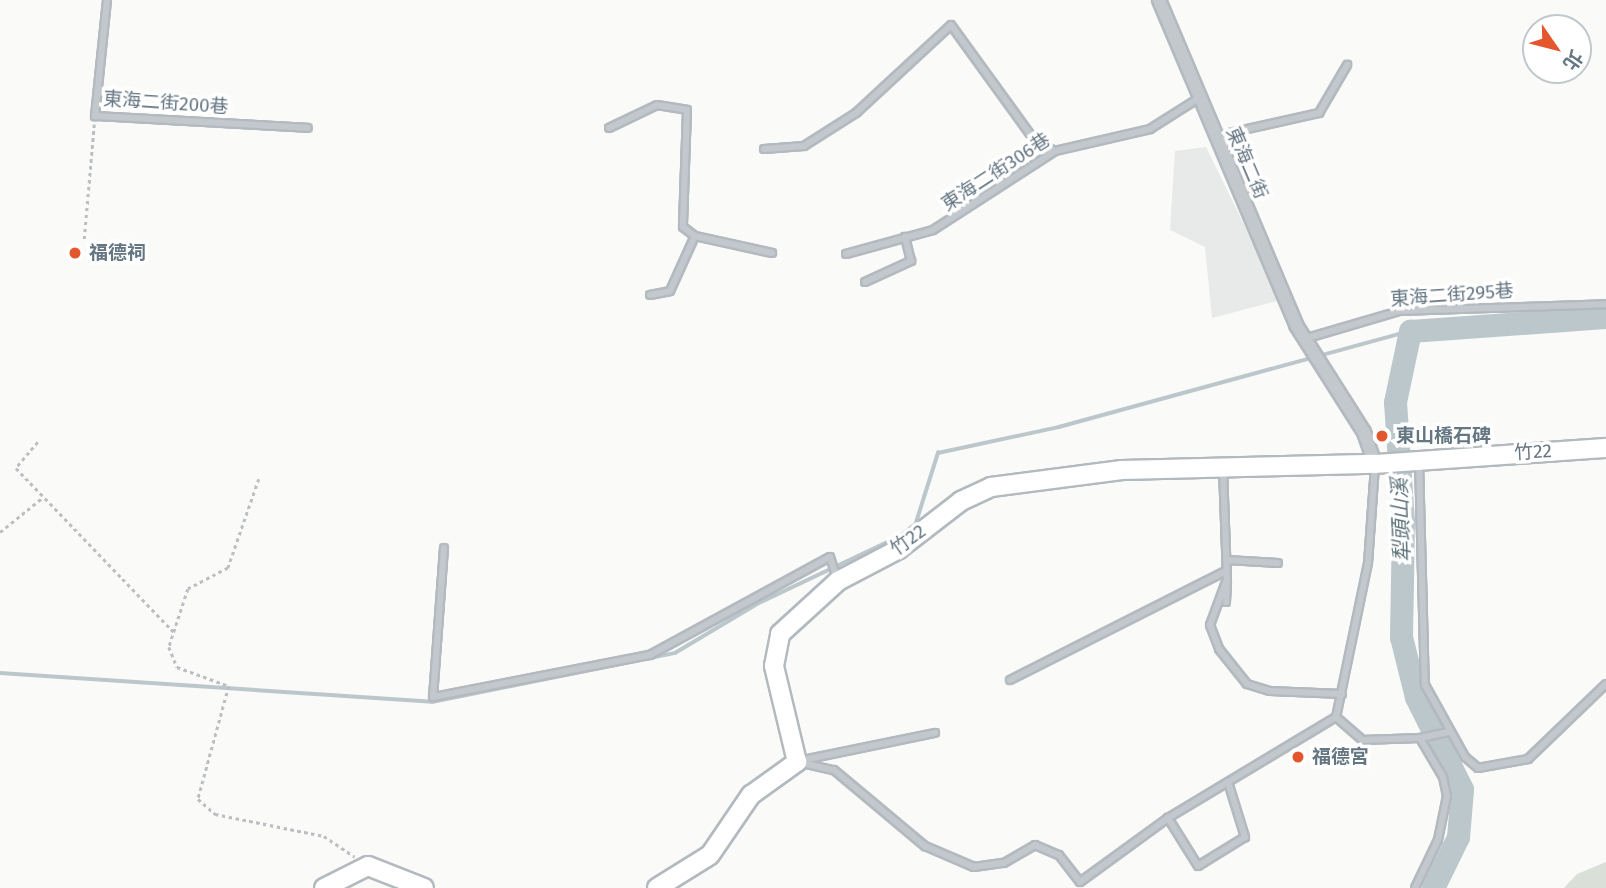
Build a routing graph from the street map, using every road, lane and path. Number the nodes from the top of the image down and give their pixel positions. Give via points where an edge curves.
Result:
1 (107, 0) edge
2 (1159, 0) edge
3 (1348, 65) dead end
4 (1199, 98) junction
5 (95, 116) junction
6 (308, 128) dead end
7 (609, 128) dead end
8 (1214, 136) junction
9 (764, 149) dead end
10 (1055, 150) junction
11 (695, 236) junction
12 (905, 237) junction
13 (84, 239) dead end
14 (772, 253) dead end
15 (846, 254) dead end
16 (865, 282) dead end
17 (650, 295) dead end
18 (1606, 304) edge
19 (1304, 339) junction
20 (38, 442) dead end
21 (1606, 448) edge
22 (1419, 459) junction
23 (1223, 464) junction
24 (1375, 464) junction
25 (259, 480) dead end
26 (42, 498) junction
27 (0, 532) edge
28 (444, 548) dead end
29 (1227, 560) junction
30 (1278, 563) dead end
31 (1226, 575) junction
32 (838, 580) junction
33 (1226, 602) dead end
34 (174, 633) junction
35 (1010, 680) dead end
36 (1606, 684) edge
37 (1342, 694) junction
38 (1336, 717) junction
39 (1448, 732) junction
40 (935, 733) dead end
41 (1420, 738) junction
42 (797, 762) junction
43 (1228, 782) junction
44 (1168, 818) junction
45 (368, 866) junction
46 (681, 881) edge
47 (324, 888) edge
48 (425, 888) edge
49 (657, 888) edge
50 (1415, 888) edge

1 - 5 lane, 東海二街200巷
2 - 4 street, 東海二街
3 - 8 lane via 1319,113
4 - 8 street, 東海二街
4 - 10 lane, 東海二街306巷 via 1150,129
5 - 6 lane, 東海二街200巷
5 - 13 path
7 - 11 lane via 657,106 687,110 683,227
8 - 19 street, 東海二街
9 - 10 lane via 804,146 856,113 951,25 1035,141
10 - 12 lane, 東海二街306巷 via 967,212
11 - 14 lane
11 - 17 lane via 670,291
12 - 15 lane, 東海二街306巷
12 - 16 lane via 911,261
18 - 19 lane, 東海二街295巷 via 1399,311
19 - 24 street, 東海二街 via 1364,432
20 - 26 path via 16,468
21 - 22 street, 竹22 / 竹22
22 - 24 street, 竹22
22 - 39 lane via 1421,655 1425,685
23 - 24 street, 竹22 / 竹22
23 - 29 lane
23 - 32 street, 竹22 / 竹22 via 991,487
24 - 37 lane via 1368,563
25 - 34 path via 228,568 188,589
26 - 27 path
26 - 34 path
28 - 32 lane via 433,697 650,655 830,557
29 - 30 lane
29 - 31 lane
31 - 33 lane
31 - 35 lane
31 - 37 lane via 1210,625 1219,649 1247,684 1270,691
32 - 42 street, 竹22 / 竹22 via 773,648
34 - 45 path via 168,656 177,667 229,686 200,789 203,808 324,836
36 - 39 lane via 1528,759 1478,768
37 - 38 lane
38 - 41 lane via 1362,740
38 - 43 lane
39 - 41 lane
40 - 42 lane
41 - 50 lane via 1443,777 1447,796 1438,840
42 - 44 lane via 834,770 925,846 974,867 1004,863 1035,845 1059,855 1080,881
42 - 46 street via 751,795 710,855
43 - 44 lane
43 - 44 lane via 1244,837 1198,866
45 - 47 street
45 - 48 street
46 - 49 street

